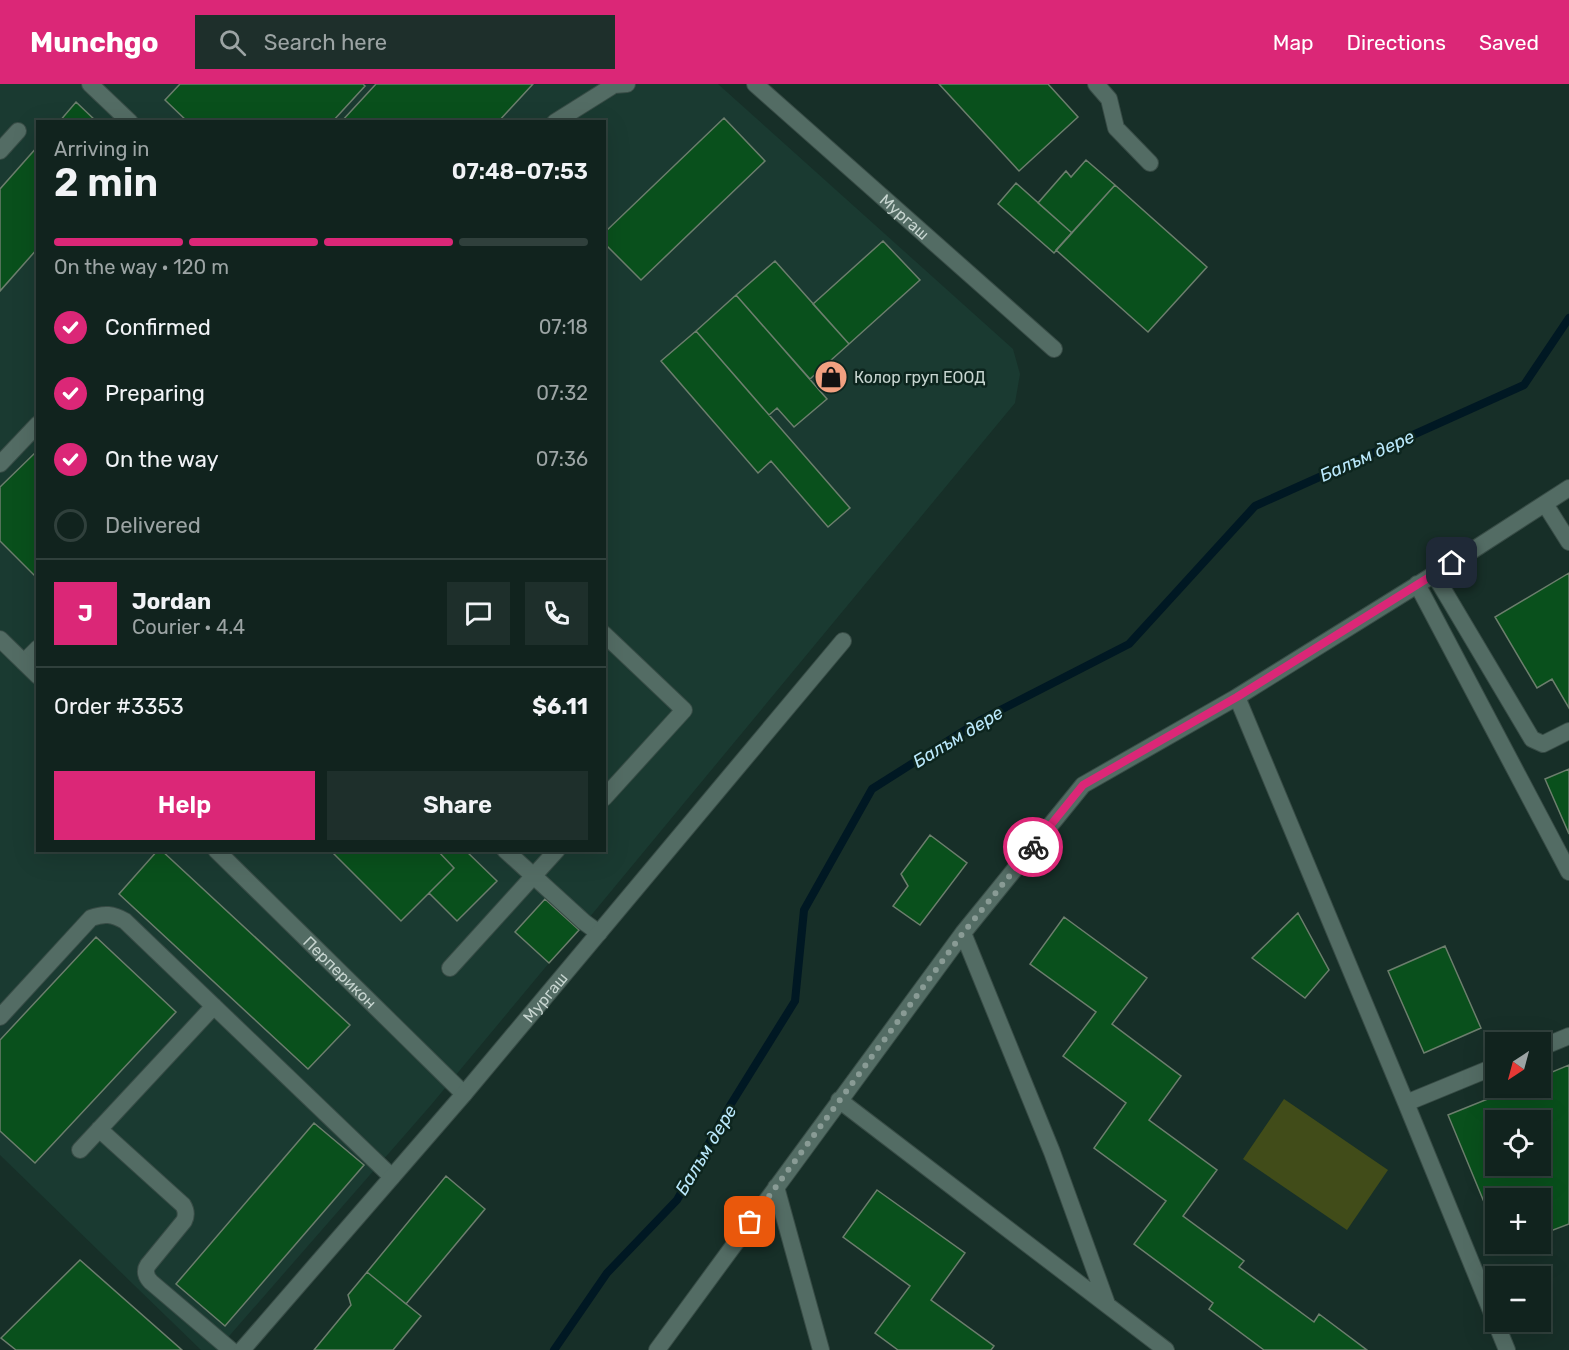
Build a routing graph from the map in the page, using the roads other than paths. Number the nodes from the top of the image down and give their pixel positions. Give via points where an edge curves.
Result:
1 (90, 84) edge
2 (627, 84) edge
3 (755, 84) edge
4 (1096, 84) edge
5 (128, 120) edge
6 (558, 120) edge
7 (18, 130) dead end
8 (0, 151) edge
9 (1150, 163) dead end
10 (1054, 349) dead end
11 (36, 426) edge
12 (0, 464) edge
13 (1569, 488) edge
14 (1545, 504) junction
15 (1569, 542) edge
16 (1434, 574) junction
17 (1418, 584) junction
18 (606, 636) edge
19 (0, 639) edge
20 (843, 641) dead end
21 (36, 650) edge
22 (24, 662) junction
23 (36, 674) edge
24 (1237, 697) junction
25 (1569, 731) edge
26 (606, 796) edge
27 (218, 852) edge
28 (508, 852) edge
29 (555, 852) edge
30 (1569, 872) edge
31 (534, 876) junction
32 (599, 933) junction
33 (963, 933) junction
34 (450, 968) dead end
35 (214, 1006) junction
36 (0, 1017) edge
37 (1569, 1036) edge
38 (1551, 1043) edge
39 (1485, 1071) edge
40 (464, 1094) junction
41 (839, 1100) junction
42 (1406, 1103) junction
43 (99, 1129) junction
44 (80, 1150) dead end
45 (392, 1177) junction
46 (776, 1187) junction
47 (1107, 1305) junction
48 (231, 1350) edge
49 (242, 1350) edge
50 (657, 1350) edge
51 (821, 1350) edge
52 (1166, 1350) edge
53 (1507, 1350) edge

1 - 5 street
2 - 6 street via 614,85
3 - 10 street, Мургаш
4 - 9 street via 1109,99 1116,128
7 - 8 street
11 - 12 street
13 - 14 street
14 - 15 street
14 - 16 street
16 - 17 street
16 - 25 street via 1532,739 1543,744
17 - 24 street
17 - 30 street
18 - 26 street via 684,710
19 - 22 street
20 - 32 street, Мургаш
21 - 22 street
22 - 23 street
24 - 33 street via 1083,785
24 - 42 street
27 - 40 street, Перперикон
28 - 31 street
29 - 31 street
31 - 32 street
31 - 34 street
32 - 40 street, Мургаш
33 - 41 street
33 - 47 street via 1058,1168
35 - 36 street via 125,921 108,914 84,924
35 - 43 street
35 - 45 street
37 - 38 street
39 - 42 street
40 - 45 street, Мургаш
41 - 46 street
41 - 47 street
42 - 53 street
43 - 44 street
43 - 48 street via 185,1209 184,1221 148,1265 146,1276
45 - 49 street, Мургаш
46 - 50 street
46 - 51 street
47 - 52 street

